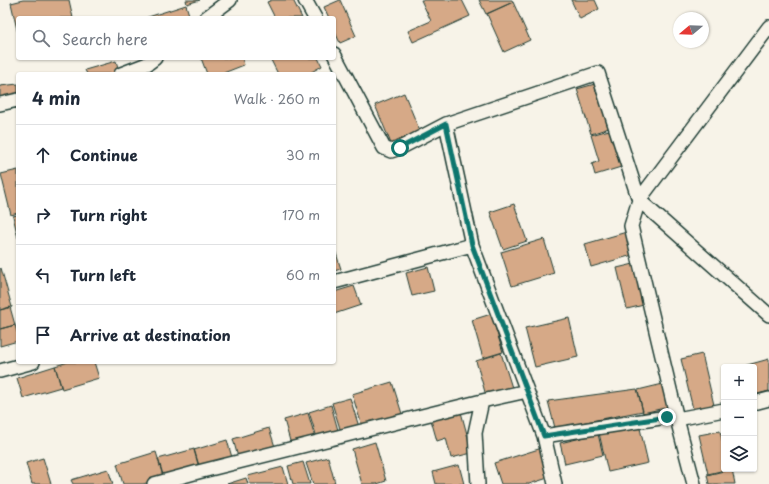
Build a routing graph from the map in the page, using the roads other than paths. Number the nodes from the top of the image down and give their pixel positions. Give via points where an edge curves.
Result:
1 (230, 0) edge
2 (305, 0) edge
3 (209, 16) edge
4 (314, 16) edge
5 (769, 26) edge
6 (336, 58) edge
7 (152, 60) edge
8 (126, 72) edge
9 (16, 100) edge
10 (0, 104) edge
11 (446, 124) junction
12 (639, 200) junction
13 (472, 245) junction
14 (336, 281) edge
15 (769, 314) edge
16 (26, 364) edge
17 (0, 371) edge
18 (527, 391) junction
19 (769, 399) edge
20 (482, 401) junction
21 (757, 402) edge
22 (721, 411) edge
23 (677, 419) junction
24 (544, 436) junction
25 (154, 484) edge
26 (478, 484) edge
27 (555, 484) edge
28 (694, 484) edge

1 - 3 street
2 - 4 street
5 - 12 street
6 - 11 street via 384,148 396,150
7 - 8 street
9 - 10 street
11 - 12 street via 598,73
11 - 13 street
12 - 15 street
12 - 23 street via 631,226
13 - 14 street
13 - 18 street
16 - 17 street
18 - 20 street
18 - 24 street
19 - 21 street
20 - 25 street
20 - 26 street via 475,433
22 - 23 street
23 - 24 street via 667,417
23 - 28 street
24 - 27 street

